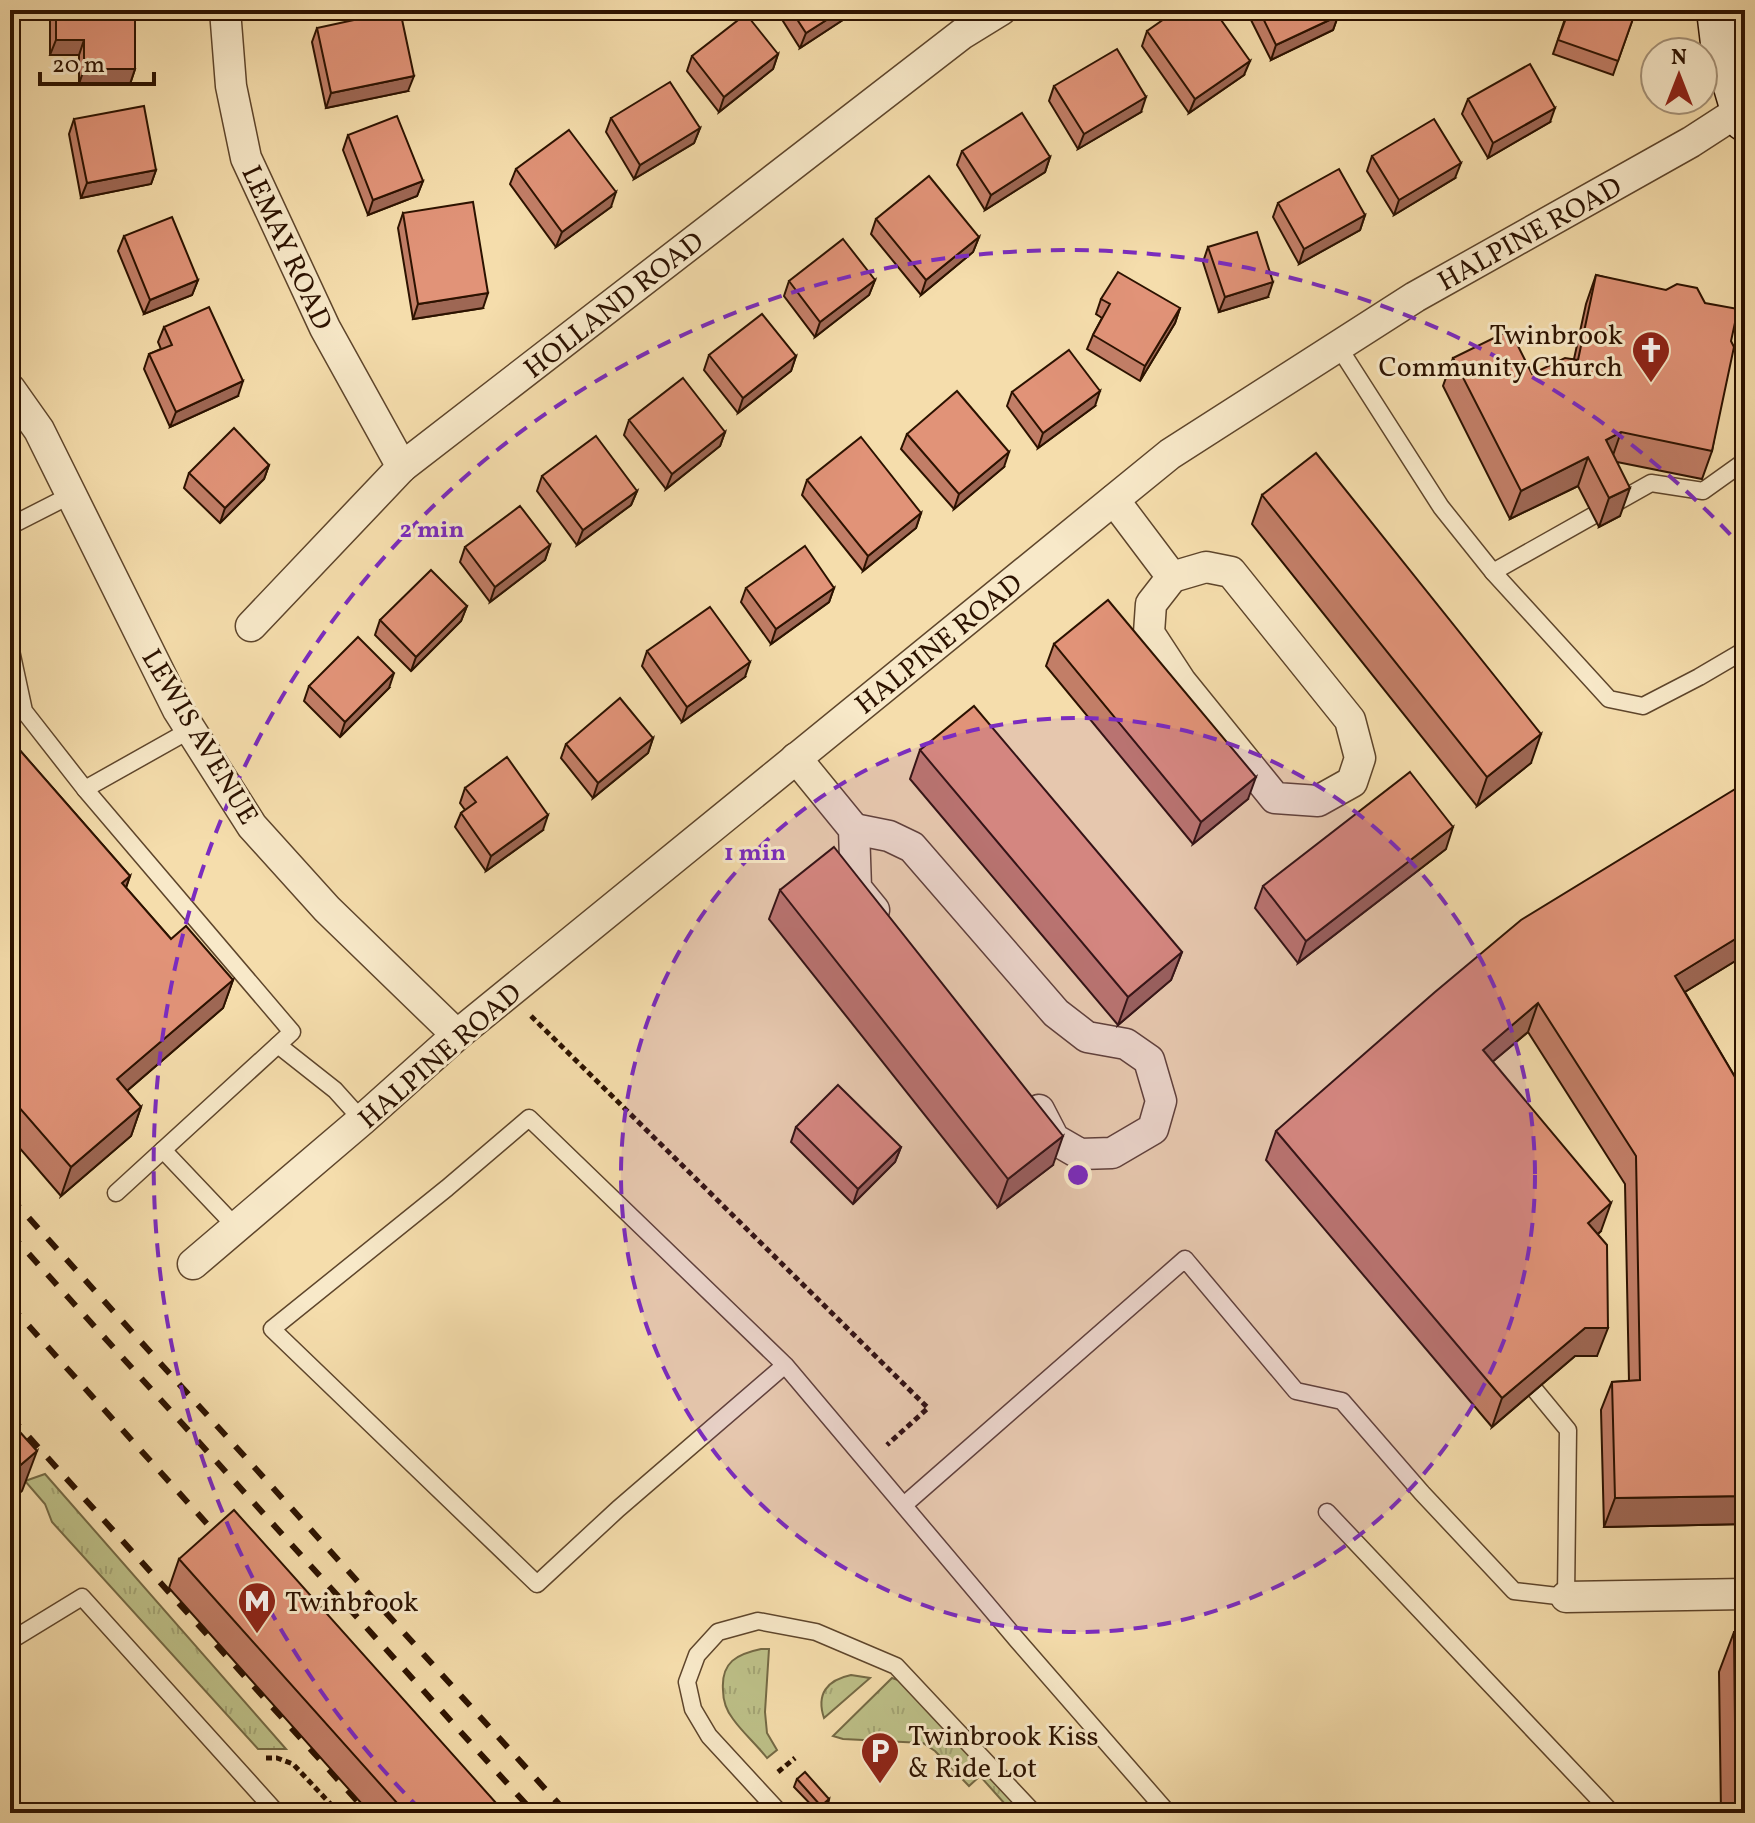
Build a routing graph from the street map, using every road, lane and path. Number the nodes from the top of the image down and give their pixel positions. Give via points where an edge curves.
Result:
1 (225, 10) edge
2 (1001, 10) edge
3 (1718, 10) edge
4 (1744, 112) edge
5 (1338, 346) junction
6 (10, 389) edge
7 (1745, 461) edge
8 (402, 467) junction
9 (71, 495) junction
10 (1114, 500) junction
11 (10, 526) edge
12 (1493, 572) junction
13 (1172, 577) junction
14 (251, 626) dead end
15 (10, 646) edge
16 (1745, 650) edge
17 (190, 730) junction
18 (796, 758) junction
19 (85, 789) junction
20 (854, 829) junction
21 (897, 937) edge
22 (527, 1012) dead end
23 (457, 1035) junction
24 (278, 1045) junction
25 (1018, 1083) edge
26 (362, 1120) junction
27 (163, 1150) junction
28 (116, 1193) dead end
29 (237, 1228) junction
30 (193, 1264) dead end
31 (785, 1365) junction
32 (1535, 1390) edge
33 (883, 1448) dead end
34 (904, 1505) junction
35 (1327, 1512) dead end
36 (1745, 1594) edge
37 (1566, 1597) junction
38 (10, 1641) edge
39 (261, 1758) dead end
40 (795, 1758) dead end
41 (774, 1775) dead end
42 (277, 1813) edge
43 (339, 1813) edge
44 (780, 1813) edge
45 (1034, 1813) edge
46 (1168, 1813) edge
47 (1612, 1813) edge

1 - 8 street, LEMAY ROAD via 231,86 246,158 325,328
2 - 8 street, HOLLAND ROAD via 962,34
3 - 4 street via 1722,43
4 - 5 street, HALPINE ROAD via 1415,297
5 - 10 street, HALPINE ROAD via 1170,454
5 - 12 lane via 1441,507
6 - 9 street, LEWIS AVENUE via 39,430
7 - 12 lane via 1703,491 1651,483
8 - 14 street, HOLLAND ROAD
9 - 11 lane
9 - 17 street, LEWIS AVENUE
10 - 13 street
10 - 18 street, HALPINE ROAD
12 - 16 lane via 1609,699 1643,706
13 - 13 street via 1151,604 1149,633 1181,682 1275,798 1318,801 1352,782 1360,758 1350,720 1231,572 1206,567
15 - 19 lane via 24,711
17 - 19 lane
17 - 23 street, LEWIS AVENUE via 252,826 327,909
18 - 20 street
18 - 23 street, HALPINE ROAD
19 - 24 lane via 292,1032
20 - 21 street via 856,888
20 - 25 street via 912,847 1056,1013 1087,1037 1126,1044 1149,1060 1161,1101 1153,1129 1112,1153 1080,1154 1054,1139
22 - 33 path via 928,1408
23 - 26 street, HALPINE ROAD
24 - 26 lane via 335,1090
24 - 27 lane
26 - 29 street, HALPINE ROAD
27 - 28 lane
27 - 29 lane
29 - 30 street, HALPINE ROAD
31 - 31 lane via 537,1584 272,1329 529,1118
31 - 34 lane
32 - 37 lane via 1568,1430
34 - 37 lane via 1185,1259 1296,1391 1342,1401 1514,1591
34 - 46 lane
35 - 47 lane
36 - 37 street
38 - 42 lane via 82,1597
39 - 43 path via 293,1764
40 - 41 path
44 - 45 lane via 709,1736 693,1709 687,1682 697,1655 718,1632 758,1621 816,1632 896,1666

